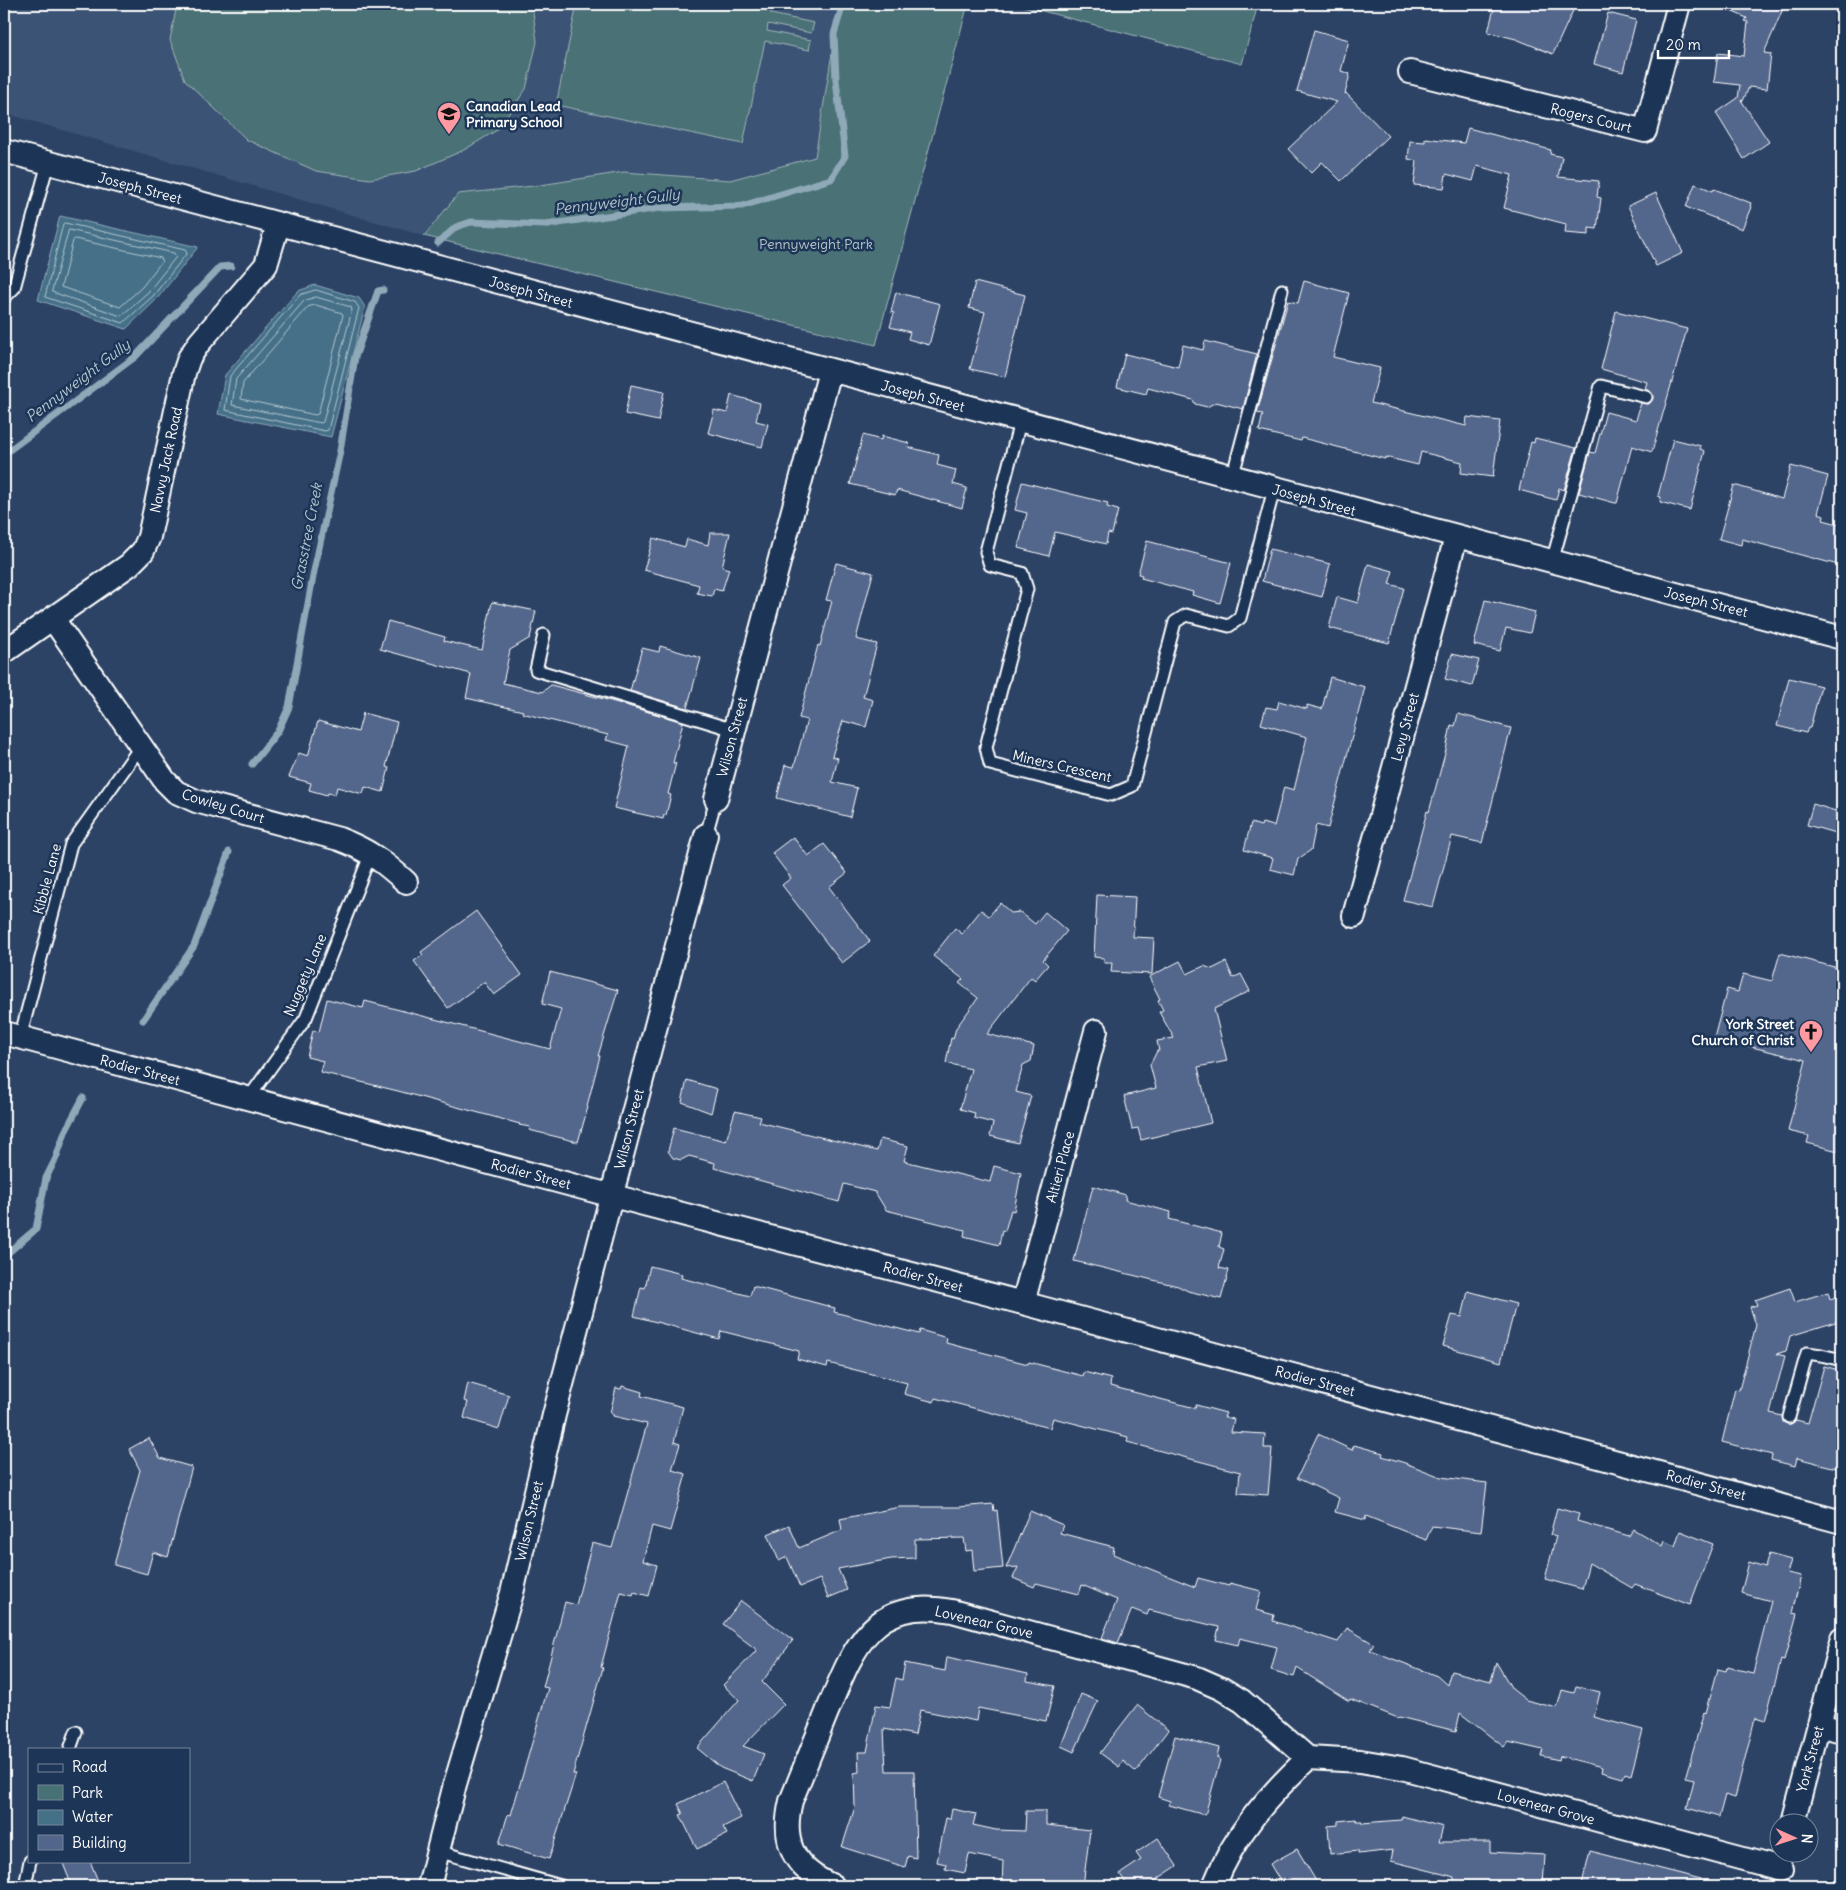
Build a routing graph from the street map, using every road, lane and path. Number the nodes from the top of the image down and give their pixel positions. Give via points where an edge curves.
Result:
1 (1678, 4) edge
2 (1410, 72) dead end
3 (4, 152) edge
4 (48, 163) junction
5 (278, 225) junction
6 (1282, 290) dead end
7 (4, 298) edge
8 (830, 371) junction
9 (1646, 397) dead end
10 (1020, 422) junction
11 (1232, 478) junction
12 (1274, 489) junction
13 (1456, 538) junction
14 (1552, 562) junction
15 (53, 619) junction
16 (544, 635) dead end
17 (1842, 638) edge
18 (4, 652) edge
19 (734, 730) junction
20 (141, 746) junction
21 (716, 799) joint
22 (706, 835) joint
23 (371, 853) junction
24 (406, 882) dead end
25 (1354, 916) dead end
26 (1096, 1031) dead end
27 (12, 1035) edge
28 (248, 1099) junction
29 (613, 1196) junction
30 (1023, 1303) junction
31 (1842, 1360) edge
32 (1790, 1417) dead end
33 (1842, 1522) edge
34 (1842, 1638) edge
35 (1818, 1725) junction
36 (1842, 1731) edge
37 (76, 1732) dead end
38 (70, 1748) edge
39 (1308, 1758) junction
40 (1796, 1812) edge
41 (437, 1851) junction
42 (30, 1862) edge
43 (1781, 1869) edge
44 (25, 1886) edge
45 (429, 1886) edge
46 (561, 1886) edge
47 (833, 1886) edge
48 (1214, 1886) edge

1 - 2 street, Rogers Court via 1645,132
3 - 4 street, Joseph Street
4 - 5 street, Joseph Street
4 - 7 lane via 14,288
5 - 8 street, Joseph Street
5 - 15 street, Navvy Jack Road via 266,265 189,358 149,537 143,551 129,565
6 - 11 lane
8 - 10 street, Joseph Street
8 - 19 street, Wilson Street
9 - 14 lane via 1602,386
10 - 11 street, Joseph Street
10 - 12 lane, Miners Crescent via 986,552 990,565 1022,573 1028,589 986,746 990,764 1111,795 1132,786 1175,622 1186,615 1229,626 1240,618
11 - 12 street, Joseph Street
12 - 13 street, Joseph Street
13 - 14 street, Joseph Street
13 - 25 street, Levy Street
14 - 17 street, Joseph Street
15 - 18 street, Navvy Jack Road
15 - 20 street, Cowley Court
16 - 19 lane via 536,670
19 - 21 street, Wilson Street
20 - 23 street, Cowley Court via 165,781 181,795 338,839
20 - 27 lane, Kibble Lane via 71,844
21 - 22 lane, Wilson Street
22 - 29 street, Wilson Street
23 - 24 street, Cowley Court
23 - 28 lane, Nuggety Lane via 306,1018
26 - 30 street, Altieri Place
27 - 28 street, Rodier Street
28 - 29 street, Rodier Street
29 - 30 street, Rodier Street
29 - 41 street, Wilson Street via 554,1415 512,1592
30 - 33 street, Rodier Street
31 - 32 lane via 1808,1353
34 - 35 street, York Street
35 - 36 street
35 - 40 street, York Street
37 - 38 lane
39 - 43 street, Lovenear Grove via 1360,1761 1402,1768
39 - 47 street, Lovenear Grove via 1242,1701 1197,1678 952,1611 924,1608 902,1611 877,1624 854,1650 789,1810 788,1840 797,1861 816,1878
39 - 48 street via 1273,1792 1237,1838 1224,1859
41 - 45 street, Wilson Street
41 - 46 lane
42 - 44 lane

